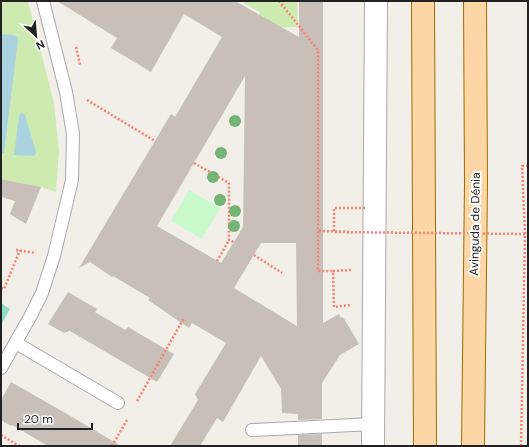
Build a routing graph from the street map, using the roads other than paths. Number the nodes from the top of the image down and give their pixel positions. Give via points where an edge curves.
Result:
1 (43, 1) edge
2 (376, 1) edge
3 (423, 1) edge
4 (476, 1) edge
5 (16, 343) junction
6 (1, 368) edge
7 (118, 403) dead end
8 (374, 424) junction
9 (252, 430) dead end
10 (373, 446) edge
11 (425, 446) edge
12 (473, 446) edge

1 - 5 lane via 66,92 73,134 73,168 48,275
2 - 8 street
3 - 11 main road
4 - 12 main road, Avinguda de Dénia
5 - 6 lane
5 - 7 lane
8 - 9 lane
8 - 10 street

